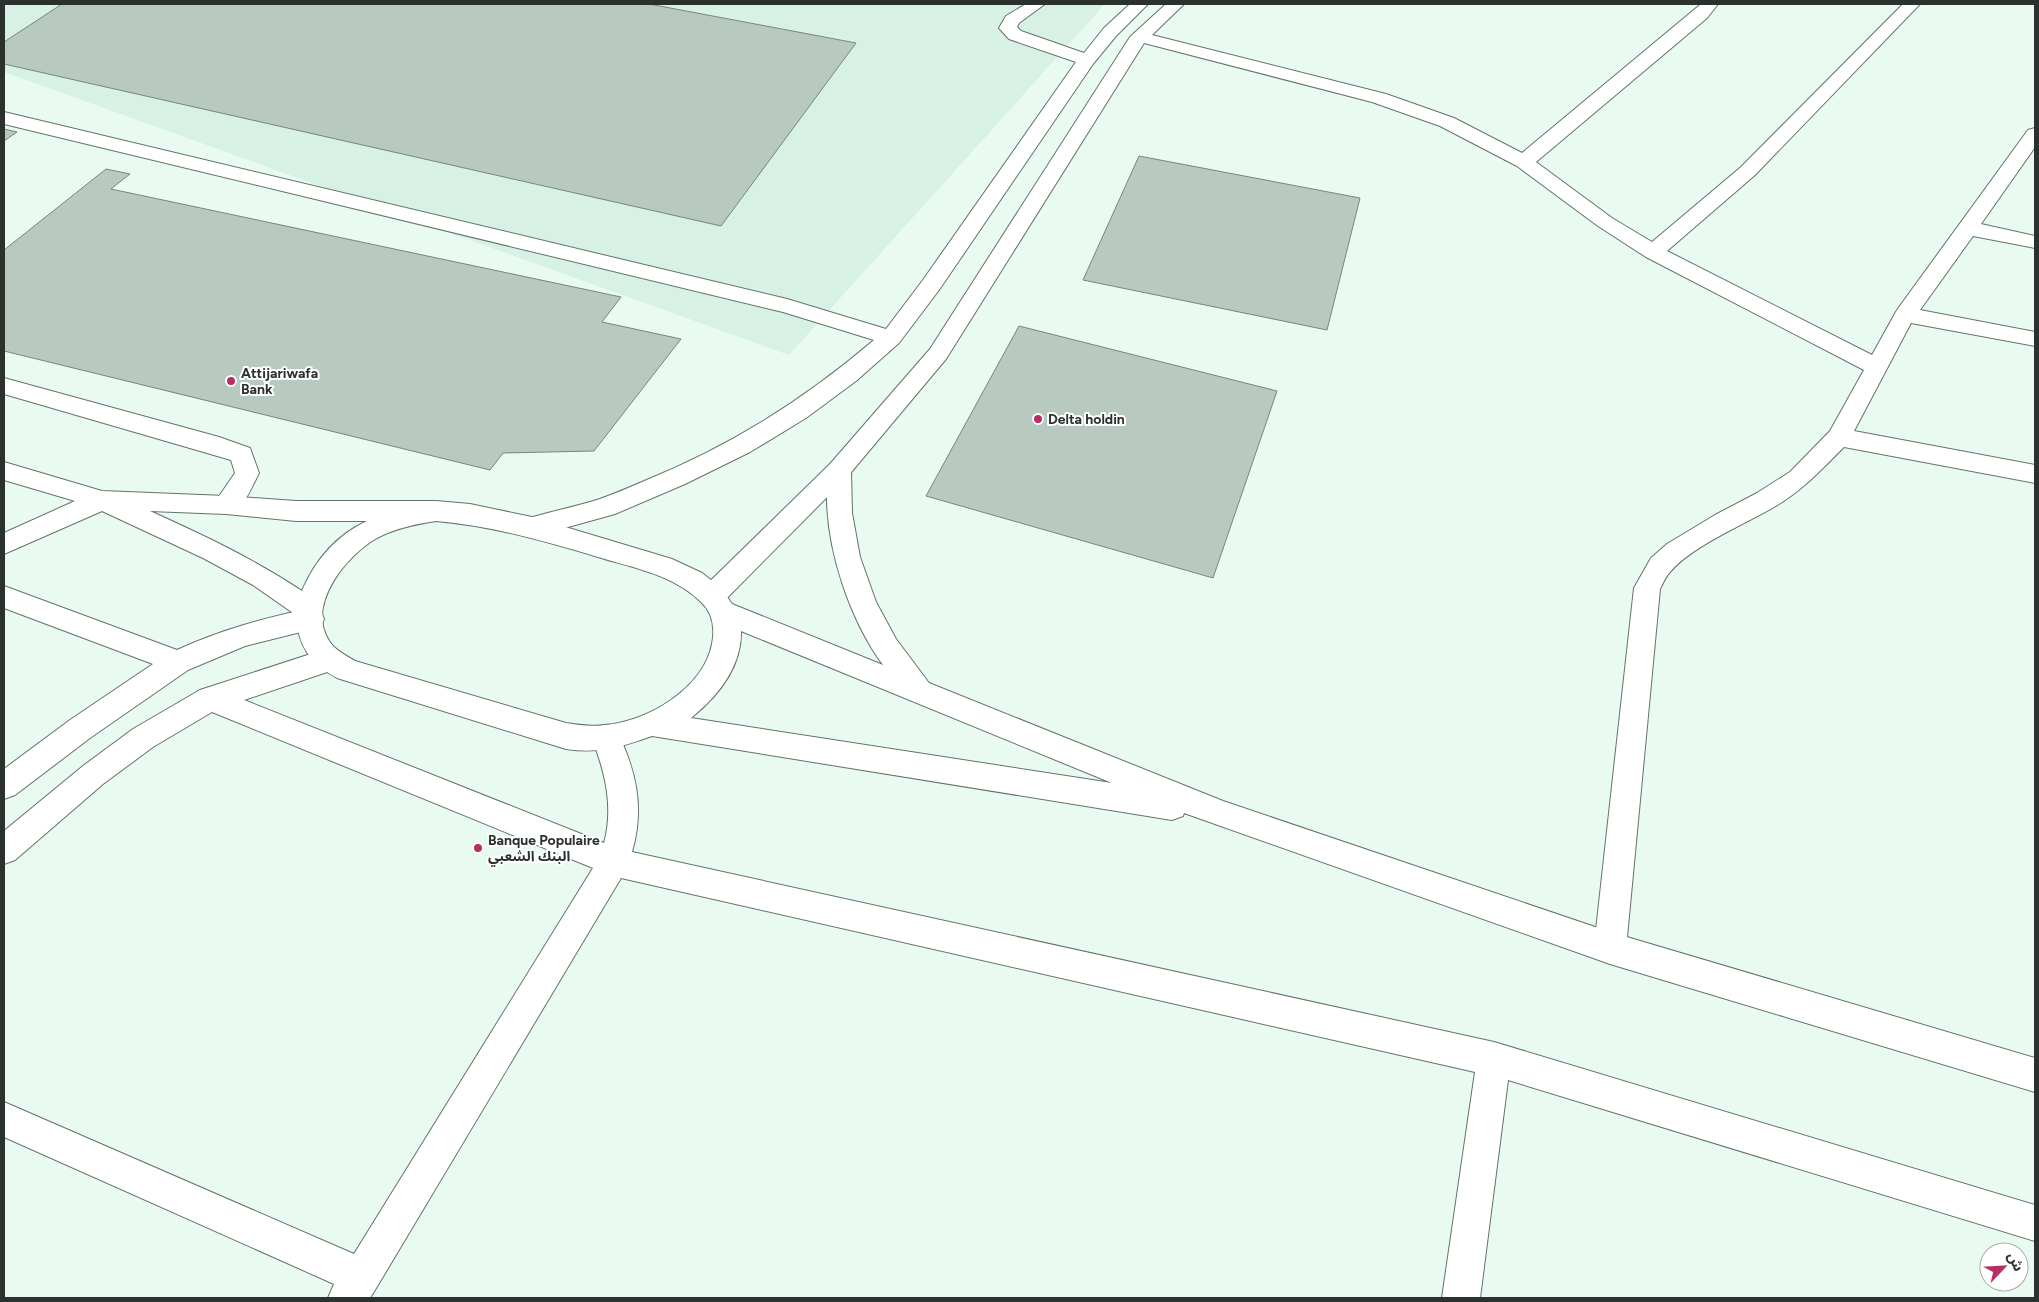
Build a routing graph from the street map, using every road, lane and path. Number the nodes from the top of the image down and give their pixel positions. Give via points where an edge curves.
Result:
1 (1037, 4) edge
2 (1140, 4) edge
3 (1176, 4) edge
4 (1710, 4) edge
5 (1912, 4) edge
6 (1139, 37) junction
7 (1087, 60) junction
8 (4, 118) edge
9 (2035, 134) edge
10 (1524, 162) junction
11 (1967, 228) junction
12 (2035, 242) edge
13 (1653, 252) junction
14 (1905, 315) junction
15 (891, 338) junction
16 (2035, 339) edge
17 (1877, 367) junction
18 (4, 386) edge
19 (1839, 437) junction
20 (839, 470) junction
21 (4, 471) edge
22 (2035, 474) edge
23 (102, 500) junction
24 (226, 506) junction
25 (436, 511) junction
26 (532, 527) junction
27 (4, 544) edge
28 (4, 597) edge
29 (718, 604) junction
30 (310, 614) junction
31 (330, 660) junction
32 (178, 662) junction
33 (919, 691) junction
34 (210, 699) junction
35 (652, 724) junction
36 (606, 738) junction
37 (4, 786) edge
38 (1219, 813) junction
39 (4, 850) edge
40 (614, 862) junction
41 (1610, 948) junction
42 (1494, 1058) junction
43 (2035, 1075) edge
44 (4, 1119) edge
45 (2035, 1223) edge
46 (354, 1287) edge
47 (1461, 1298) edge

1 - 7 street via 1012,20 1008,28 1015,35
2 - 7 street via 1110,32
3 - 6 street
4 - 10 street
5 - 13 street via 1748,171
6 - 10 street via 1379,98 1447,122
6 - 20 street via 938,354
7 - 15 street
8 - 15 street via 787,306
9 - 11 street
10 - 13 street via 1605,222
11 - 12 street
11 - 14 street
13 - 17 street
14 - 16 street
14 - 17 street
15 - 26 street via 798,412 741,446 606,507
17 - 19 street
18 - 24 street via 241,454 247,473
19 - 22 street
19 - 41 street via 1799,478 1676,551 1660,565 1647,588
20 - 29 street
20 - 33 street via 839,513 847,557 863,602 886,647
21 - 23 street
23 - 24 street
23 - 27 street
23 - 30 street via 262,578
24 - 25 street via 296,511
25 - 26 street via 470,514
25 - 30 street via 401,517 366,532 337,554 318,581
26 - 29 street via 663,566 693,580
28 - 32 street
29 - 33 street
29 - 35 street via 728,633 715,675 678,712
30 - 31 street via 310,629 317,646
30 - 32 street via 215,645
31 - 34 street
31 - 36 street via 347,670 566,736
32 - 37 street
33 - 38 street
34 - 39 street via 136,744 93,775
34 - 40 street
35 - 36 street
35 - 38 street
36 - 40 street via 617,765 623,799 624,822
38 - 41 street
40 - 42 street
40 - 46 street
41 - 43 street
42 - 45 street
42 - 47 street
44 - 46 street

